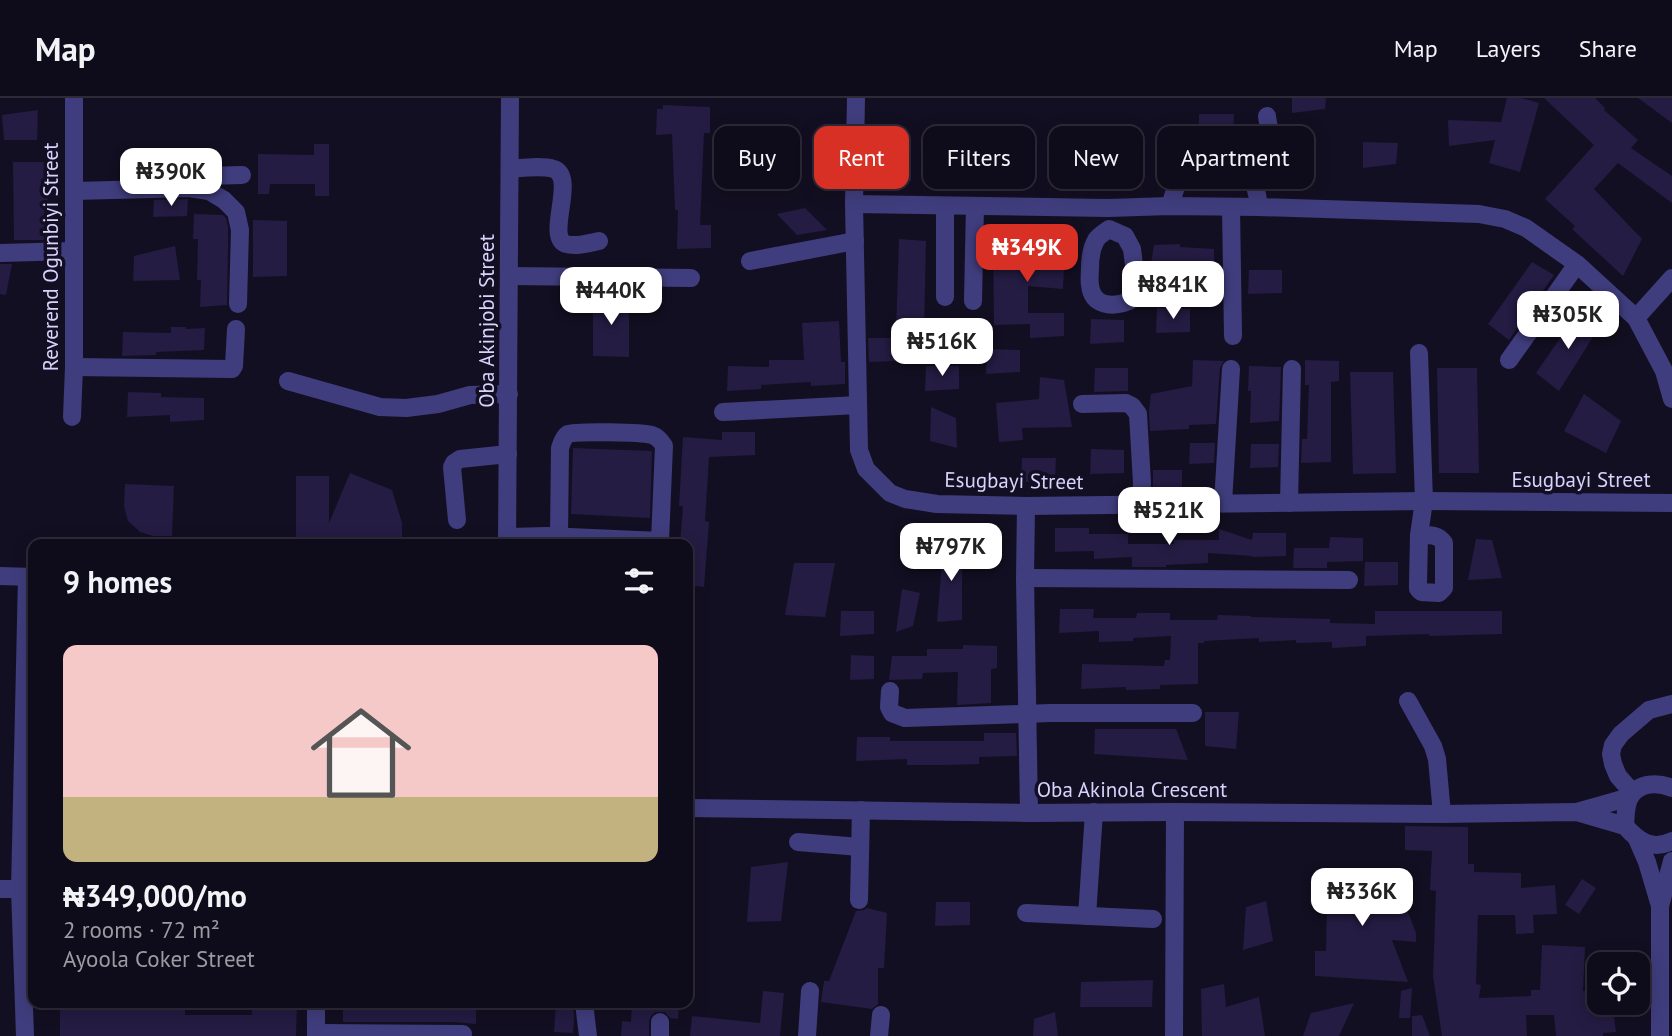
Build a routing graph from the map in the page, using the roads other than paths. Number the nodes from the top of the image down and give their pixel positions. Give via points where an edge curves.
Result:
1 (74, 98) edge
2 (510, 98) edge
3 (856, 98) edge
4 (1267, 116) dead end
5 (1269, 126) edge
6 (510, 169) junction
7 (242, 175) dead end
8 (74, 185) junction
9 (1176, 189) edge
10 (1256, 189) edge
11 (854, 204) junction
12 (945, 206) junction
13 (975, 206) junction
14 (1170, 206) junction
15 (1231, 207) junction
16 (1259, 207) junction
17 (1108, 208) junction
18 (1109, 229) dead end
19 (599, 241) dead end
20 (855, 242) junction
21 (74, 251) junction
22 (0, 253) edge
23 (750, 261) dead end
24 (1577, 264) junction
25 (510, 275) junction
26 (691, 278) dead end
27 (1672, 278) edge
28 (944, 297) dead end
29 (973, 301) dead end
30 (238, 304) dead end
31 (1636, 318) junction
32 (236, 329) dead end
33 (1233, 336) dead end
34 (1419, 354) dead end
35 (1509, 360) dead end
36 (74, 367) junction
37 (1231, 369) dead end
38 (1292, 369) dead end
39 (288, 382) dead end
40 (509, 394) junction
41 (1672, 399) edge
42 (1082, 404) dead end
43 (858, 405) junction
44 (723, 412) dead end
45 (72, 417) dead end
46 (508, 454) junction
47 (1223, 503) junction
48 (1289, 503) junction
49 (1672, 503) edge
50 (1141, 504) junction
51 (1026, 506) junction
52 (1424, 508) junction
53 (457, 520) dead end
54 (1419, 535) dead end
55 (559, 537) junction
56 (507, 539) edge
57 (524, 539) edge
58 (610, 539) edge
59 (660, 539) edge
60 (0, 576) edge
61 (28, 577) edge
62 (1025, 578) junction
63 (1349, 580) dead end
64 (28, 639) edge
65 (890, 691) dead end
66 (1408, 701) dead end
67 (1672, 704) edge
68 (1193, 713) dead end
69 (1028, 714) junction
70 (1672, 788) edge
71 (1632, 795) junction
72 (693, 808) edge
73 (861, 810) junction
74 (1094, 812) junction
75 (1175, 812) junction
76 (1577, 812) junction
77 (1029, 813) junction
78 (1442, 814) junction
79 (1631, 832) junction
80 (1672, 841) edge
81 (798, 842) dead end
82 (860, 846) junction
83 (1672, 861) edge
84 (0, 889) edge
85 (20, 889) junction
86 (859, 900) dead end
87 (1660, 906) junction
88 (1026, 913) dead end
89 (1087, 916) junction
90 (1153, 919) dead end
91 (810, 991) dead end
92 (316, 1008) edge
93 (585, 1008) edge
94 (881, 1015) dead end
95 (463, 1034) dead end
96 (316, 1035) edge
97 (25, 1036) edge
98 (588, 1036) edge
99 (807, 1036) edge
100 (879, 1036) edge
101 (1174, 1036) edge
102 (1660, 1036) edge

1 - 8 street, Reverend Ogunbiyi Street
2 - 6 street, Oba Akinjobi Street
3 - 11 street, Esugbayi Street
4 - 5 street
6 - 19 street via 542,167 558,172 562,177 560,240 576,245
6 - 25 street, Oba Akinjobi Street
7 - 8 street
8 - 21 street, Reverend Ogunbiyi Street
8 - 30 street via 189,188 209,191 224,200 236,212 240,229
9 - 14 street
10 - 16 street
11 - 12 street
11 - 20 street, Esugbayi Street
12 - 13 street
12 - 28 street
13 - 17 street
13 - 29 street
14 - 15 street
14 - 17 street
15 - 16 street
15 - 33 street
16 - 24 street via 1479,214 1526,228
17 - 18 street
20 - 23 street
20 - 43 street, Esugbayi Street
21 - 22 street
21 - 36 street, Reverend Ogunbiyi Street
24 - 31 street
24 - 35 street
25 - 26 street
25 - 40 street, Oba Akinjobi Street
27 - 31 street
31 - 41 street via 1664,372
32 - 36 street via 232,369
34 - 52 street
36 - 45 street, Reverend Ogunbiyi Street
37 - 47 street
38 - 48 street
39 - 40 street via 380,407 406,408 470,395
40 - 46 street, Oba Akinjobi Street
42 - 50 street via 1126,403 1138,414
43 - 44 street
43 - 51 street, Esugbayi Street via 859,450 866,469 890,493 937,504
46 - 53 street via 454,463
46 - 56 street, Oba Akinjobi Street
47 - 48 street, Esugbayi Street
47 - 50 street, Esugbayi Street
48 - 52 street, Esugbayi Street
49 - 52 street, Esugbayi Street
50 - 51 street, Esugbayi Street
51 - 62 street
52 - 54 street
55 - 57 street
55 - 58 street
55 - 59 street via 560,448 570,433 585,432 651,435 661,441
60 - 61 street
62 - 63 street
62 - 69 street
64 - 85 street
65 - 69 street via 892,713 905,718
66 - 78 street via 1437,759
67 - 71 street via 1649,710 1613,745 1613,764
68 - 69 street
69 - 77 street
70 - 71 street via 1647,785
71 - 76 street
71 - 79 street via 1626,810
72 - 73 street, Oba Akinola Crescent
73 - 77 street, Oba Akinola Crescent
73 - 82 street
74 - 75 street, Oba Akinola Crescent
74 - 77 street, Oba Akinola Crescent
74 - 89 street
75 - 78 street, Oba Akinola Crescent
75 - 101 street
76 - 78 street, Oba Akinola Crescent
76 - 79 street
79 - 80 street via 1646,844
79 - 87 street via 1647,862
81 - 82 street
82 - 86 street
83 - 87 street
84 - 85 street
85 - 97 street
87 - 102 street
88 - 89 street
89 - 90 street
91 - 99 street
92 - 96 street
93 - 98 street
94 - 100 street
95 - 96 street

